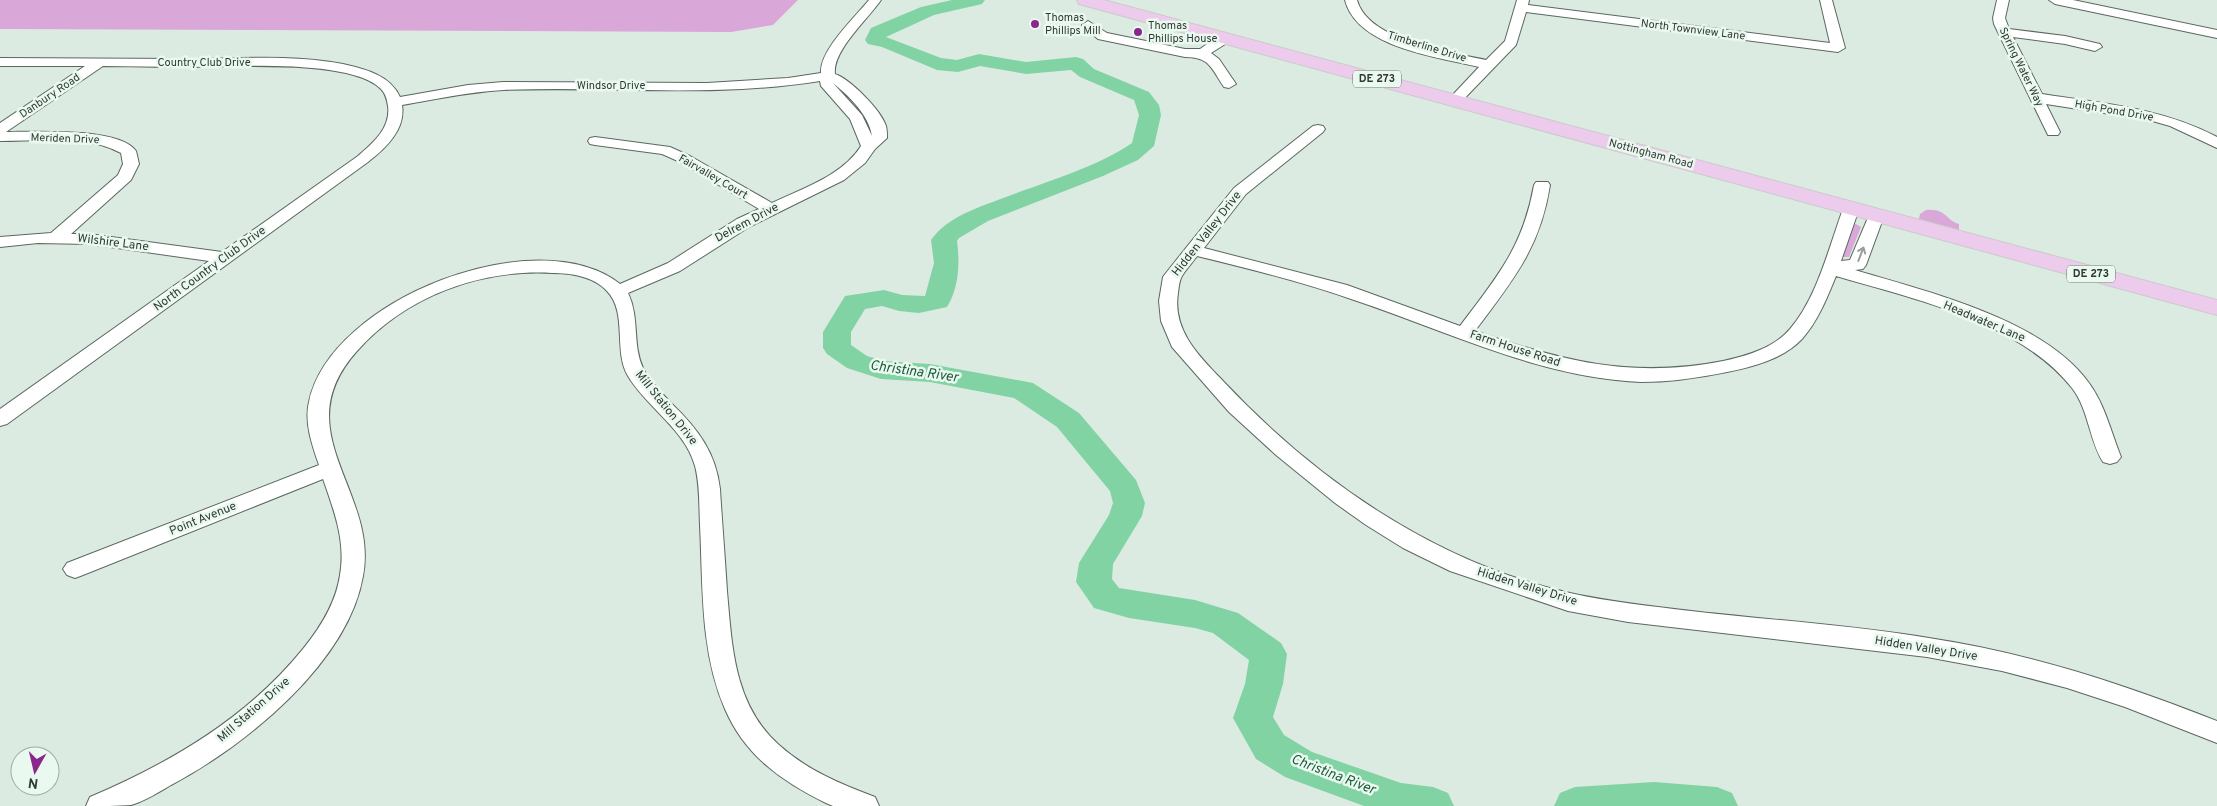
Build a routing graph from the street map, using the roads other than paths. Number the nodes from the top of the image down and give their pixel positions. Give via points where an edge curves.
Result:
1 (875, 0) edge
2 (1085, 0) edge
3 (1351, 0) edge
4 (1826, 0) edge
5 (2003, 0) edge
6 (2055, 0) edge
7 (1522, 4) edge
8 (1088, 25) dead end
9 (2004, 32) junction
10 (2217, 34) edge
11 (1225, 38) junction
12 (2095, 48) dead end
13 (1203, 53) junction
14 (0, 62) edge
15 (100, 62) junction
16 (1489, 65) junction
17 (828, 76) junction
18 (1229, 84) dead end
19 (2037, 98) junction
20 (1454, 101) junction
21 (394, 102) junction
22 (1318, 129) dead end
23 (0, 130) edge
24 (2053, 132) dead end
25 (0, 137) edge
26 (595, 141) dead end
27 (2217, 143) edge
28 (1542, 185) dead end
29 (1851, 209) junction
30 (771, 210) junction
31 (1876, 216) junction
32 (56, 238) junction
33 (0, 242) edge
34 (1193, 250) junction
35 (226, 258) junction
36 (1829, 268) junction
37 (618, 291) junction
38 (2217, 308) edge
39 (1464, 333) junction
40 (0, 419) edge
41 (2110, 457) dead end
42 (331, 468) junction
43 (75, 570) dead end
44 (2217, 732) edge
45 (100, 806) edge
46 (865, 806) edge

1 - 17 street via 831,55
2 - 11 main road, Nottingham Road / DE 273
3 - 16 street, Timberline Drive via 1360,20 1388,37
4 - 7 street, North Townview Lane via 1838,48
5 - 9 street, Spring Water Way via 1999,18
6 - 10 street
7 - 16 street via 1511,42
8 - 13 street via 1103,36 1185,53
9 - 12 street via 2065,40
9 - 19 street, Spring Water Way
11 - 13 street
11 - 20 main road, Nottingham Road / DE 273
13 - 18 street via 1214,62
14 - 15 street, Country Club Drive
15 - 21 street, Country Club Drive via 281,63 331,67 376,80 388,88
15 - 23 street, Danbury Road
16 - 20 street
17 - 21 street, Windsor Drive via 784,84 747,86 495,86
17 - 30 street, Delrem Drive via 839,80 874,118 880,138 869,146 860,160 838,177
19 - 24 street, Spring Water Way
19 - 27 street, High Pond Drive via 2135,113 2191,130
20 - 29 main road, Nottingham Road / DE 273
21 - 35 street, North Country Club Drive via 394,124 374,150
22 - 34 street, Hidden Valley Drive via 1240,191
25 - 32 street, Meriden Drive via 87,138 112,143 128,151 131,164 125,177
26 - 30 street, Fairvalley Court via 665,150
28 - 39 street via 1527,241
29 - 31 main road, Nottingham Road / DE 273
29 - 36 street, Farm House Road
30 - 37 street, Delrem Drive via 727,232 674,267
36 -> 31 street via 1857,265
31 - 38 main road, Nottingham Road / DE 273
32 - 33 street, Wilshire Lane
32 - 35 street, Wilshire Lane via 110,241
34 - 39 street, Farm House Road via 1331,287
34 - 44 street, Hidden Valley Drive via 1172,277 1168,301 1170,321 1180,343 1199,367 1276,444 1343,498 1411,542 1458,565 1568,602 1628,613 1927,647 2002,661 2132,699
35 - 40 street, North Country Club Drive
36 - 39 street, Farm House Road via 1809,316 1782,346 1748,361 1700,372 1651,376 1594,371 1540,359
36 - 41 street, Headwater Lane via 1974,316 2012,332 2042,350 2080,385
37 - 42 street, Mill Station Drive via 601,279 572,269 518,266 454,281 400,307 349,348 322,391 318,417
37 - 46 street, Mill Station Drive via 625,304 631,363 637,376 685,430 702,456 706,469 720,654 734,706 749,730 787,769 814,786
42 - 43 street, Point Avenue
42 - 45 street, Mill Station Drive via 349,524 354,561 345,600 322,642 274,696 222,739 158,779

